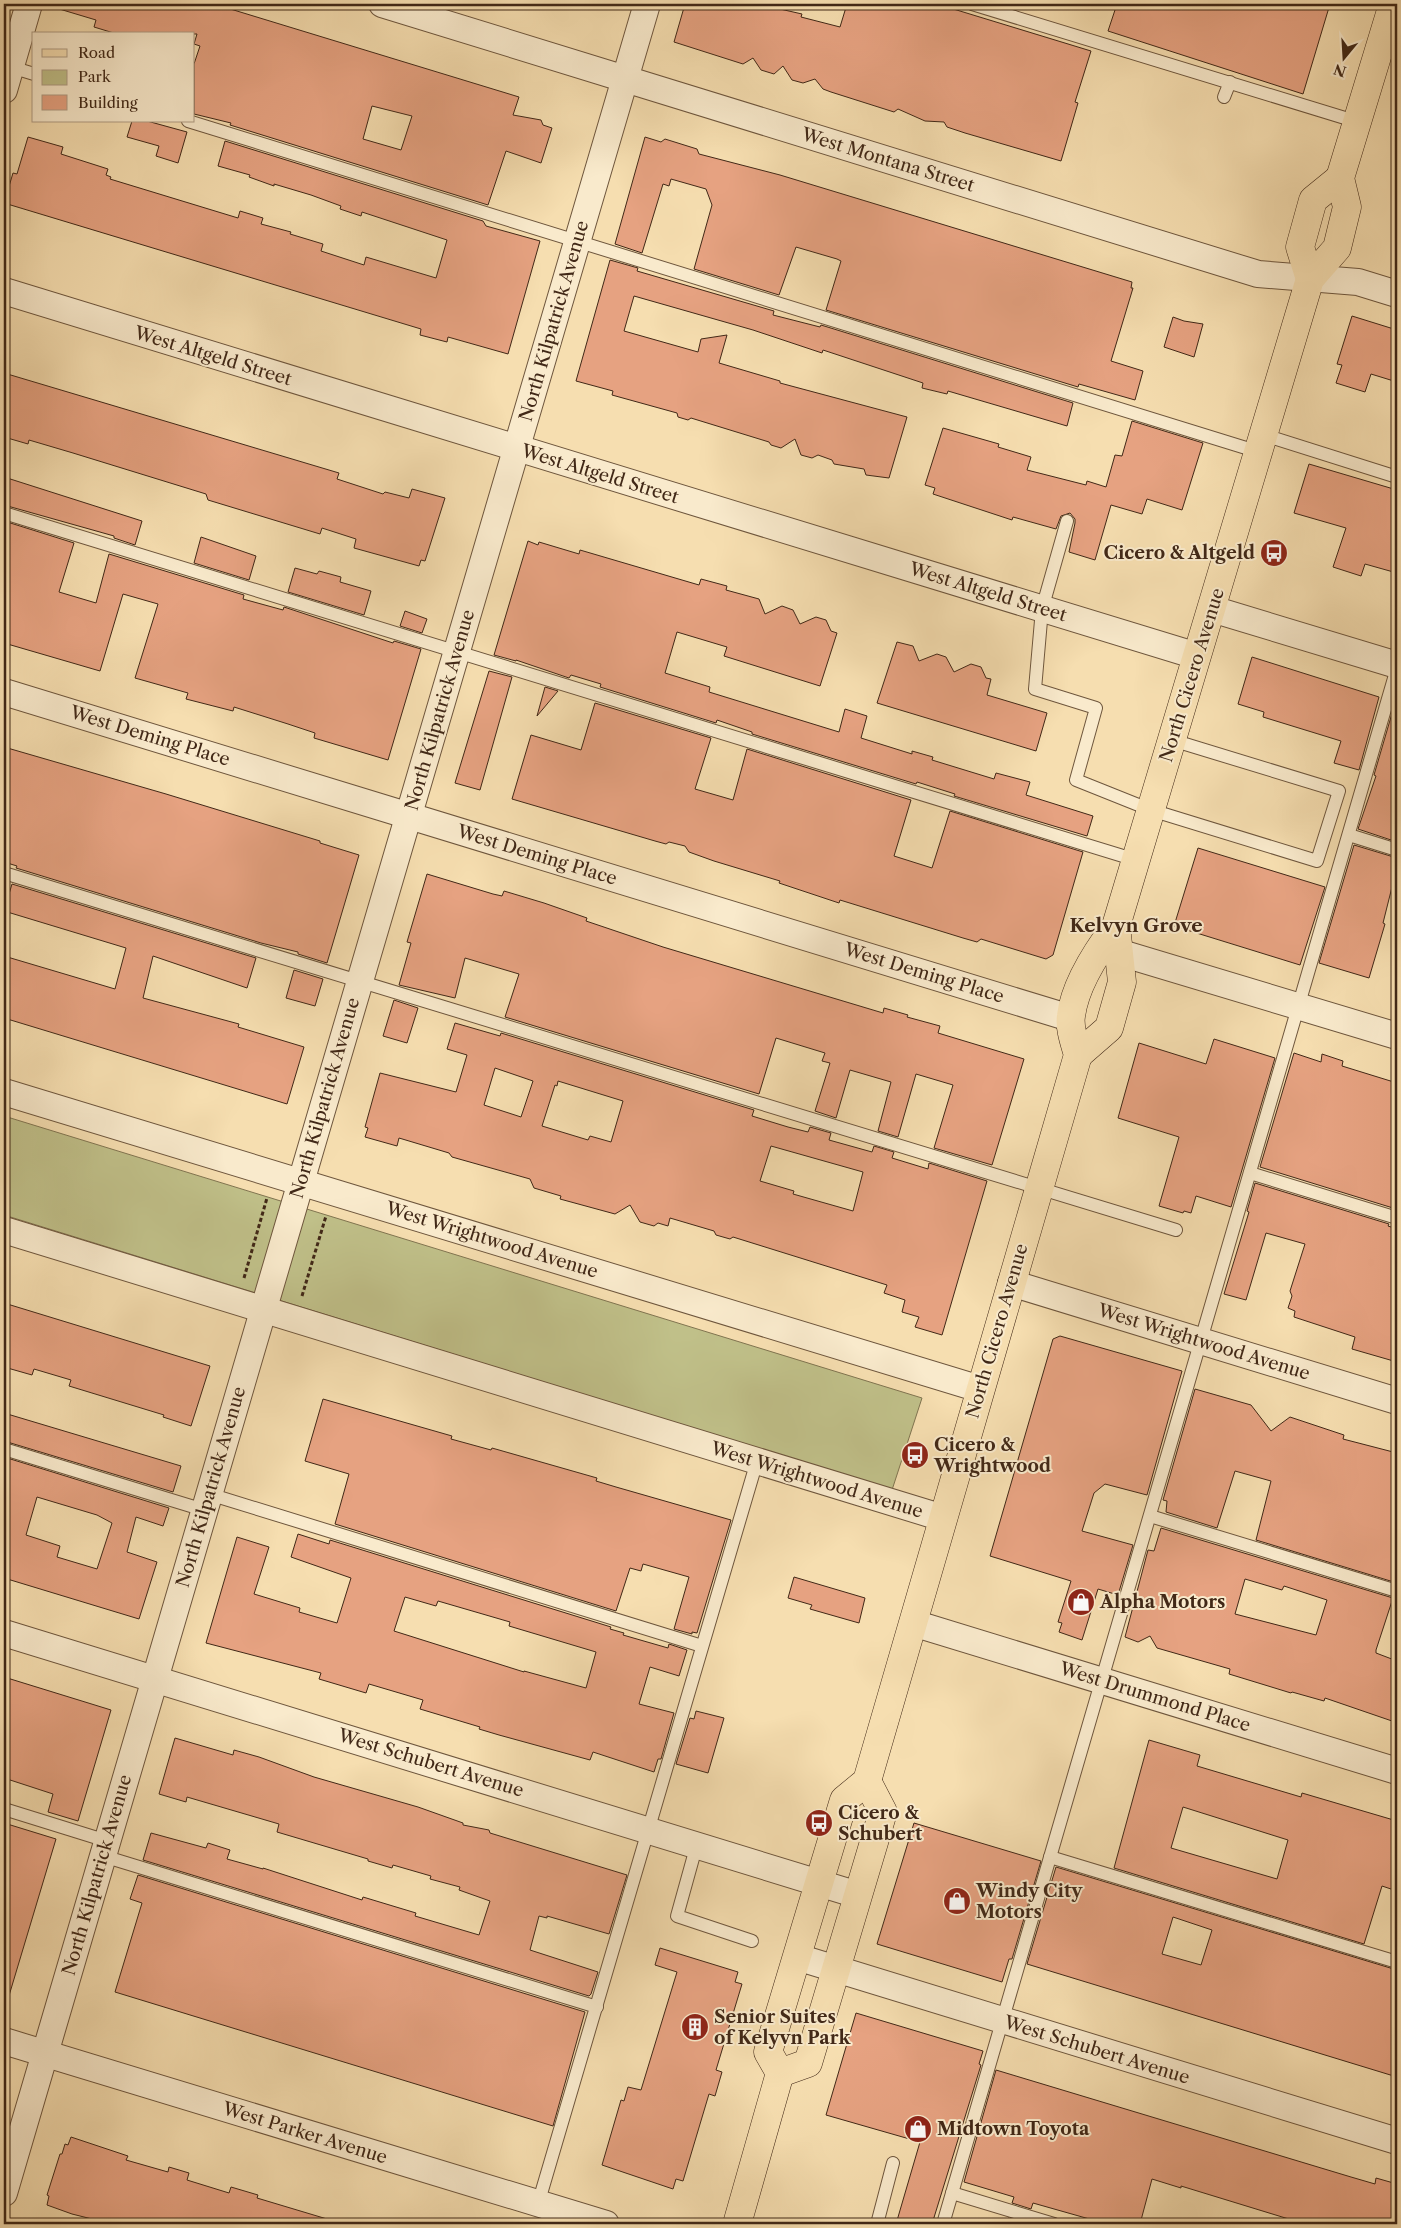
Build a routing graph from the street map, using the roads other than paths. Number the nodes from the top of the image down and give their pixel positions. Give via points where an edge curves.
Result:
1 (29, 4) edge
2 (382, 4) edge
3 (647, 4) edge
4 (972, 4) edge
5 (1393, 4) edge
6 (16, 77) edge
7 (625, 79) junction
8 (1230, 82) junction
9 (1224, 97) dead end
10 (191, 122) edge
11 (1358, 122) junction
12 (1340, 178) junction
13 (578, 240) junction
14 (1310, 279) junction
15 (4, 291) edge
16 (1397, 294) edge
17 (1261, 444) junction
18 (516, 449) junction
19 (1397, 477) edge
20 (4, 513) edge
21 (1067, 520) dead end
22 (1212, 608) junction
23 (1042, 609) junction
24 (457, 651) junction
25 (1198, 656) junction
26 (1397, 667) edge
27 (4, 692) edge
28 (1172, 740) junction
29 (1151, 810) junction
30 (409, 815) junction
31 (1349, 835) junction
32 (1397, 850) edge
33 (1136, 860) junction
34 (4, 873) edge
35 (1112, 941) junction
36 (360, 981) junction
37 (1299, 1006) junction
38 (1070, 1018) junction
39 (1397, 1036) edge
40 (1078, 1055) junction
41 (4, 1092) edge
42 (1250, 1174) junction
43 (301, 1182) junction
44 (1038, 1189) junction
45 (1397, 1218) edge
46 (4, 1230) edge
47 (1176, 1230) dead end
48 (1010, 1283) junction
49 (263, 1310) junction
50 (1201, 1341) junction
51 (980, 1389) junction
52 (1397, 1401) edge
53 (4, 1449) edge
54 (757, 1461) junction
55 (207, 1502) junction
56 (1150, 1516) junction
57 (943, 1518) junction
58 (1397, 1591) edge
59 (913, 1623) junction
60 (4, 1633) edge
61 (702, 1646) junction
62 (154, 1679) junction
63 (1102, 1681) junction
64 (1397, 1771) edge
65 (867, 1781) junction
66 (4, 1809) edge
67 (649, 1830) junction
68 (697, 1844) junction
69 (105, 1848) junction
70 (1050, 1857) junction
71 (820, 1882) junction
72 (858, 1895) junction
73 (752, 1941) dead end
74 (797, 1957) junction
75 (1397, 1962) edge
76 (836, 1970) junction
77 (597, 2007) junction
78 (1003, 2021) junction
79 (4, 2041) edge
80 (44, 2053) junction
81 (780, 2073) junction
82 (1397, 2141) edge
83 (893, 2163) dead end
84 (4, 2193) edge
85 (952, 2193) junction
86 (538, 2204) junction
87 (561, 2218) edge
88 (606, 2224) edge
89 (737, 2224) edge
90 (877, 2224) edge
91 (943, 2224) edge
92 (1054, 2224) edge

1 - 6 street
2 - 7 street, West Montana Street
3 - 7 street, North Kilpatrick Avenue
4 - 8 lane
5 - 11 main road
7 - 13 street, North Kilpatrick Avenue
7 - 14 street, West Montana Street via 1258,274
8 - 9 lane
8 - 11 lane
10 - 13 lane
11 - 12 main road
12 - 14 main road, North Cicero Avenue via 1347,207 1337,248
12 - 14 main road via 1313,200 1300,247
13 - 17 lane
13 - 18 street, North Kilpatrick Avenue
14 - 16 street, West Montana Street via 1358,282
14 - 17 main road, North Cicero Avenue
15 - 18 street, West Altgeld Street
17 - 19 lane
17 - 22 main road, North Cicero Avenue
18 - 23 street, West Altgeld Street
18 - 24 street, North Kilpatrick Avenue
20 - 24 lane
21 - 23 lane
22 - 25 main road, North Cicero Avenue
22 - 26 street
23 - 25 street, West Altgeld Street
23 - 29 lane via 1035,689 1096,708 1076,780
24 - 30 street, North Kilpatrick Avenue
24 - 33 lane
25 - 28 main road, North Cicero Avenue
26 - 31 lane
27 - 30 street, West Deming Place
28 - 29 main road, North Cicero Avenue
28 - 29 lane via 1339,791 1317,861
29 - 33 main road, North Cicero Avenue
30 - 36 street, North Kilpatrick Avenue
30 - 38 street, West Deming Place
31 - 32 lane
31 - 37 lane
33 - 35 main road, North Cicero Avenue
34 - 36 lane
35 - 37 street
35 - 38 main road, North Cicero Avenue via 1078,991
35 - 40 main road, North Cicero Avenue via 1122,982 1109,1028
36 - 43 street, North Kilpatrick Avenue
36 - 44 lane
37 - 39 street
37 - 42 lane
38 - 40 main road, North Cicero Avenue
40 - 44 main road, North Cicero Avenue
41 - 43 street, West Wrightwood Avenue
42 - 45 lane
42 - 50 lane
43 - 49 street, North Kilpatrick Avenue
43 - 51 street, West Wrightwood Avenue
44 - 47 lane
44 - 48 main road, North Cicero Avenue
46 - 49 street, West Wrightwood Avenue
48 - 50 street, West Wrightwood Avenue
48 - 51 main road, North Cicero Avenue
49 - 54 street, West Wrightwood Avenue
49 - 55 street, North Kilpatrick Avenue
50 - 52 street, West Wrightwood Avenue
50 - 56 lane
51 - 57 main road, North Cicero Avenue
53 - 55 lane
54 - 57 street, West Wrightwood Avenue
54 - 61 lane
55 - 61 lane
55 - 62 street, North Kilpatrick Avenue
56 - 58 lane
56 - 63 lane
57 - 59 main road, North Cicero Avenue
59 - 63 street, West Drummond Place
59 - 65 main road, North Cicero Avenue
60 - 62 street, West Schubert Avenue
61 - 67 lane
62 - 67 street, West Schubert Avenue
62 - 69 street, North Kilpatrick Avenue
63 - 64 street, West Drummond Place
63 - 70 lane
65 - 71 main road via 844,1800
65 - 72 main road via 883,1812
66 - 69 lane
67 - 68 street, West Schubert Avenue
67 - 77 lane
68 - 71 street, West Schubert Avenue
68 - 73 lane via 676,1916
69 - 77 lane
69 - 80 street, North Kilpatrick Avenue
70 - 75 lane
70 - 78 lane
71 - 72 street, West Schubert Avenue
71 - 74 main road
72 - 76 main road
74 - 76 street, West Schubert Avenue
74 - 81 main road via 768,2052
76 - 78 street, West Schubert Avenue
76 - 81 main road via 808,2062
77 - 86 lane
78 - 82 street, West Schubert Avenue
78 - 85 lane
79 - 80 street, West Parker Avenue
80 - 84 street, North Kilpatrick Avenue
80 - 86 street, West Parker Avenue
81 - 89 main road
83 - 90 lane
85 - 91 lane
85 - 92 lane
86 - 87 street, West Parker Avenue
87 - 88 street, West Parker Avenue

